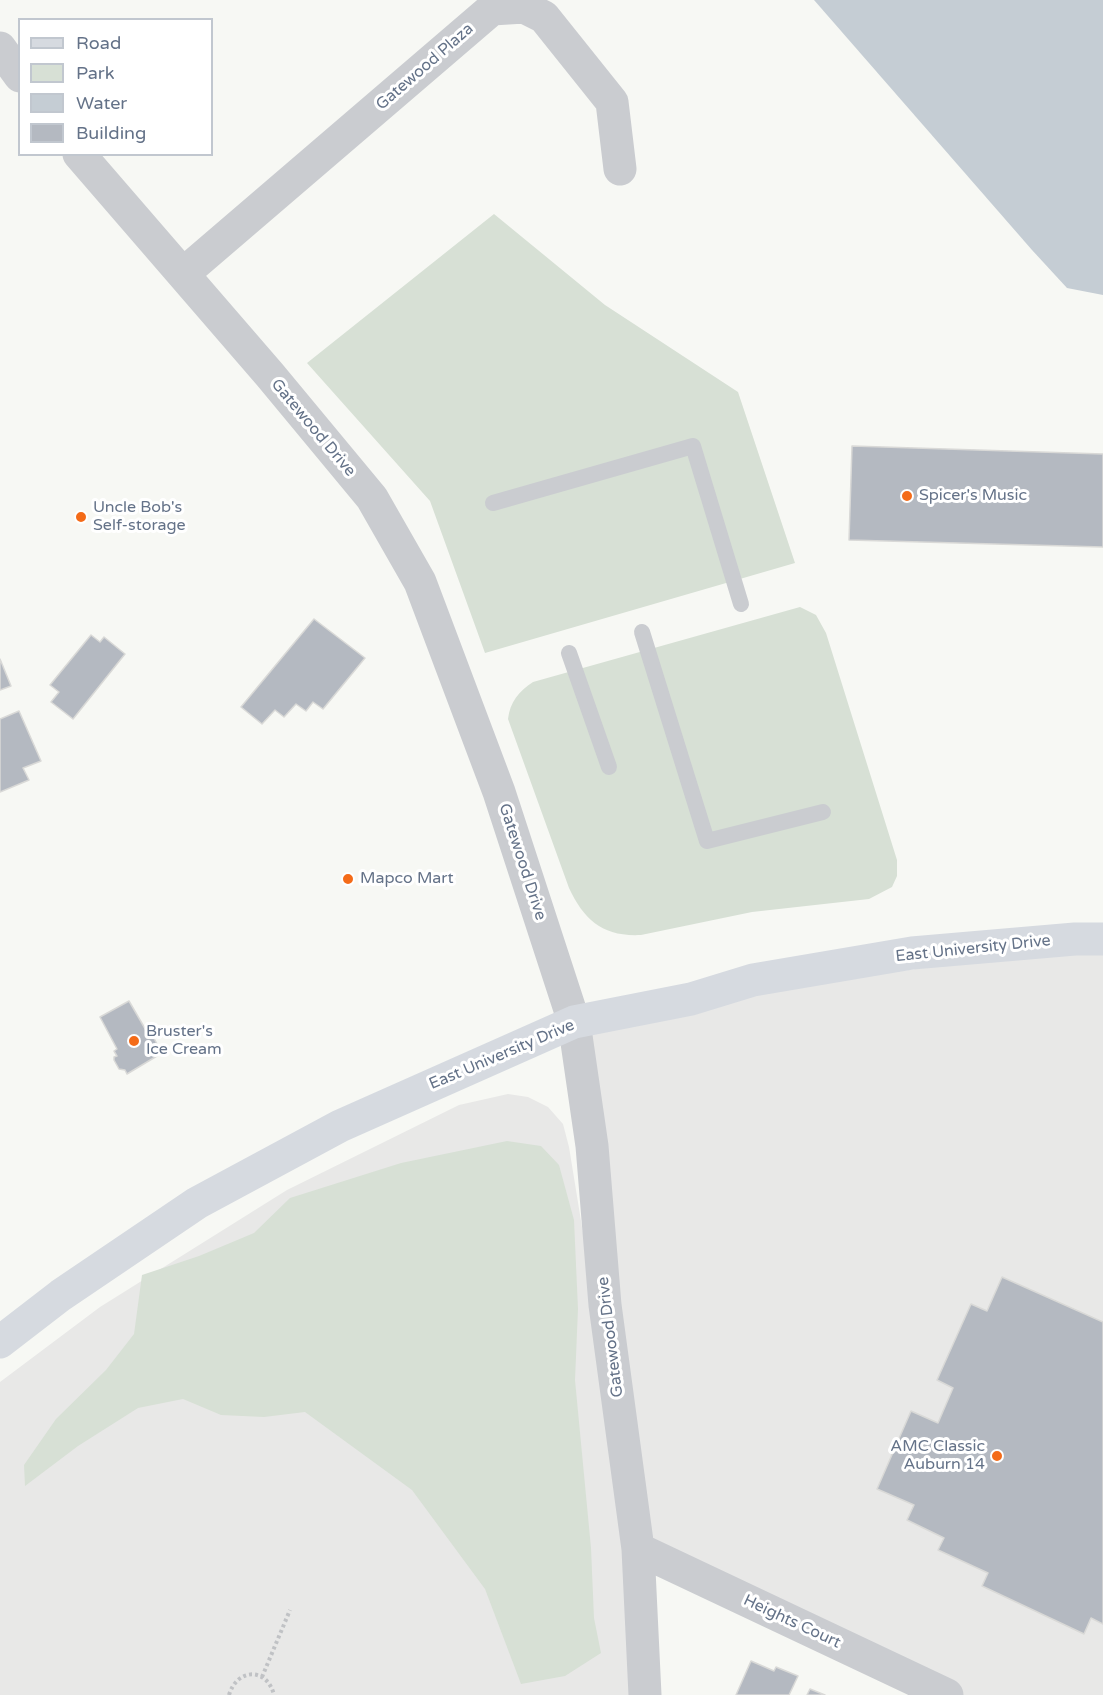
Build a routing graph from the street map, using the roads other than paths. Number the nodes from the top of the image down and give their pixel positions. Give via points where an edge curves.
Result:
1 (0, 48) edge
2 (18, 73) edge
3 (81, 156) edge
4 (620, 169) dead end
5 (183, 274) junction
6 (493, 502) dead end
7 (741, 604) dead end
8 (642, 632) dead end
9 (568, 653) dead end
10 (609, 767) dead end
11 (823, 812) dead end
12 (1103, 939) edge
13 (574, 1022) junction
14 (0, 1342) edge
15 (638, 1550) junction
16 (645, 1695) edge
17 (947, 1695) edge

1 - 2 street
3 - 5 street, Gatewood Drive
4 - 5 street, Gatewood Plaza via 612,102 544,17 524,7 492,9
5 - 13 street, Gatewood Drive via 372,498 420,582 499,792
6 - 7 lane via 693,446
8 - 11 lane via 707,842
9 - 10 lane
12 - 13 main road, East University Drive via 912,953 753,980 691,999
13 - 14 main road, East University Drive via 340,1126 197,1203 61,1295
13 - 15 street, Gatewood Drive via 592,1146 605,1305
15 - 16 street, Gatewood Drive
15 - 17 street, Heights Court

